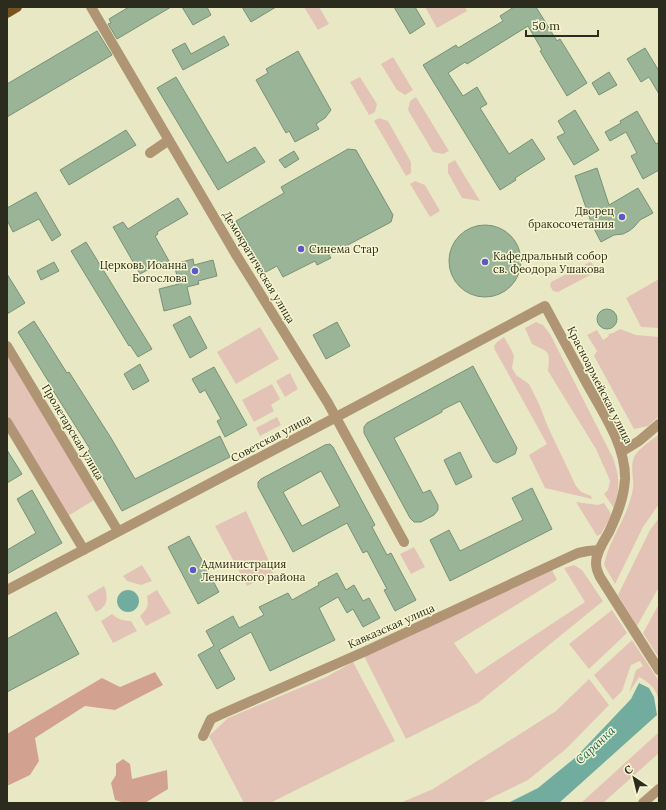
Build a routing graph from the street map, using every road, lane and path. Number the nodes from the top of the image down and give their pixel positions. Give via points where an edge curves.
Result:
1 (17, 7) edge
2 (90, 7) edge
3 (7, 13) edge
4 (169, 140) junction
5 (150, 153) dead end
6 (545, 306) joint
7 (7, 346) edge
8 (336, 417) junction
9 (7, 422) edge
10 (659, 424) edge
11 (621, 452) junction
12 (118, 531) junction
13 (404, 542) dead end
14 (84, 550) junction
15 (599, 550) junction
16 (7, 590) edge
17 (659, 670) edge
18 (203, 736) dead end
19 (659, 789) edge
20 (644, 803) edge

1 - 3 main road
2 - 4 street, Демократическая улица
4 - 5 street
4 - 8 street, Демократическая улица
6 - 8 street, Советская улица
6 - 11 street, Красноармейская улица via 611,428
7 - 12 street, Пролетарская улица
8 - 12 street, Советская улица
8 - 13 street, Демократическая улица
9 - 14 street
10 - 11 street
11 - 15 street, Красноармейская улица via 625,478 621,504
12 - 14 street, Советская улица
14 - 16 street, Советская улица
15 - 17 street, Красноармейская улица via 596,562 600,577
15 - 18 street, Кавказская улица via 578,553 211,719
19 - 20 street

